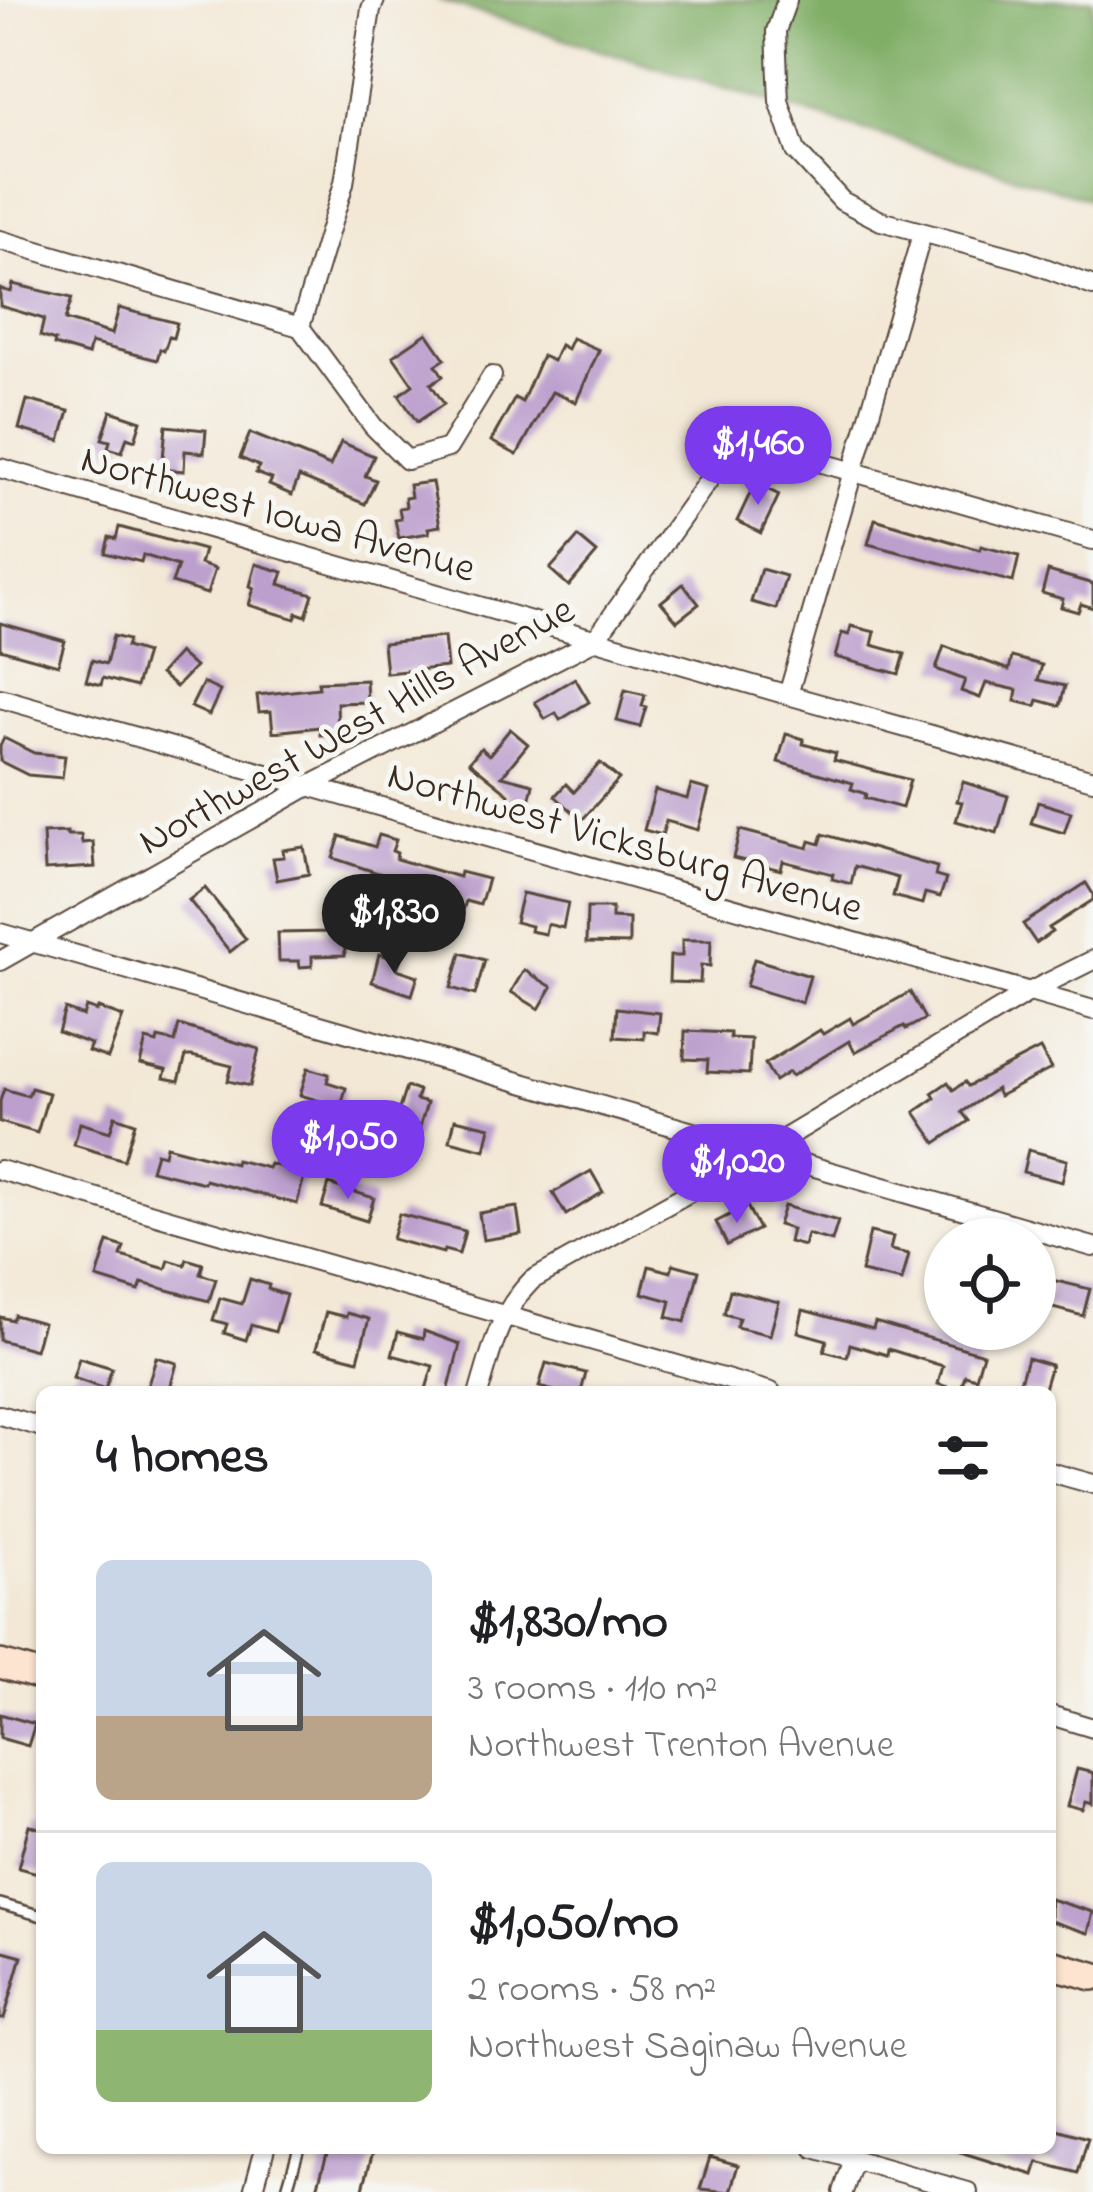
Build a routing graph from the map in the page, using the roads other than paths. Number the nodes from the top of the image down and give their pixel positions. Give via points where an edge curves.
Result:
1 (375, 0) edge
2 (787, 0) edge
3 (922, 234) junction
4 (0, 240) edge
5 (1093, 286) edge
6 (300, 327) junction
7 (492, 376) dead end
8 (0, 468) edge
9 (851, 472) junction
10 (1093, 540) edge
11 (595, 640) junction
12 (788, 695) junction
13 (0, 698) edge
14 (1093, 780) edge
15 (308, 786) junction
16 (0, 933) edge
17 (34, 943) junction
18 (1093, 960) edge
19 (0, 961) edge
20 (1029, 992) junction
21 (1093, 1010) edge
22 (762, 1152) junction
23 (0, 1170) edge
24 (1093, 1246) edge
25 (504, 1316) junction
26 (481, 1386) edge
27 (750, 1386) edge
28 (0, 1415) edge
29 (36, 1425) edge
30 (1056, 1474) edge
31 (1093, 1484) edge
32 (0, 1664) edge
33 (36, 1674) edge
34 (1056, 1717) edge
35 (1093, 1728) edge
36 (0, 1904) edge
37 (36, 1914) edge
38 (1056, 1966) edge
39 (1093, 1976) edge
40 (264, 2154) edge
41 (296, 2154) edge
42 (834, 2154) edge
43 (854, 2160) junction
44 (253, 2192) edge
45 (286, 2192) edge
46 (843, 2192) edge
47 (968, 2192) edge

1 - 6 street via 344,184
2 - 3 street via 776,32 779,101 796,151 842,201
3 - 5 street
3 - 9 street
4 - 6 street
6 - 7 street via 407,460 448,448
8 - 11 street, Northwest Iowa Avenue
9 - 10 street, Northwest West Hills Avenue
9 - 11 street, Northwest West Hills Avenue via 766,447 730,450
9 - 12 street
11 - 12 street, Northwest Iowa Avenue
11 - 15 street, Northwest West Hills Avenue
12 - 14 street, Northwest Iowa Avenue
13 - 15 street, Northwest Vicksburg Avenue
15 - 17 street, Northwest West Hills Avenue
15 - 20 street, Northwest Vicksburg Avenue
16 - 17 street
17 - 19 street, Northwest West Hills Avenue
17 - 22 street
18 - 20 street
20 - 21 street, Northwest Vicksburg Avenue
20 - 22 street
22 - 24 street
22 - 25 street via 532,1280
23 - 25 street
25 - 26 street
25 - 27 street
28 - 29 street
30 - 31 street
32 - 33 street
34 - 35 street
36 - 37 lane
38 - 39 street
40 - 44 street
41 - 45 lane
42 - 43 street
43 - 46 street
43 - 47 street

